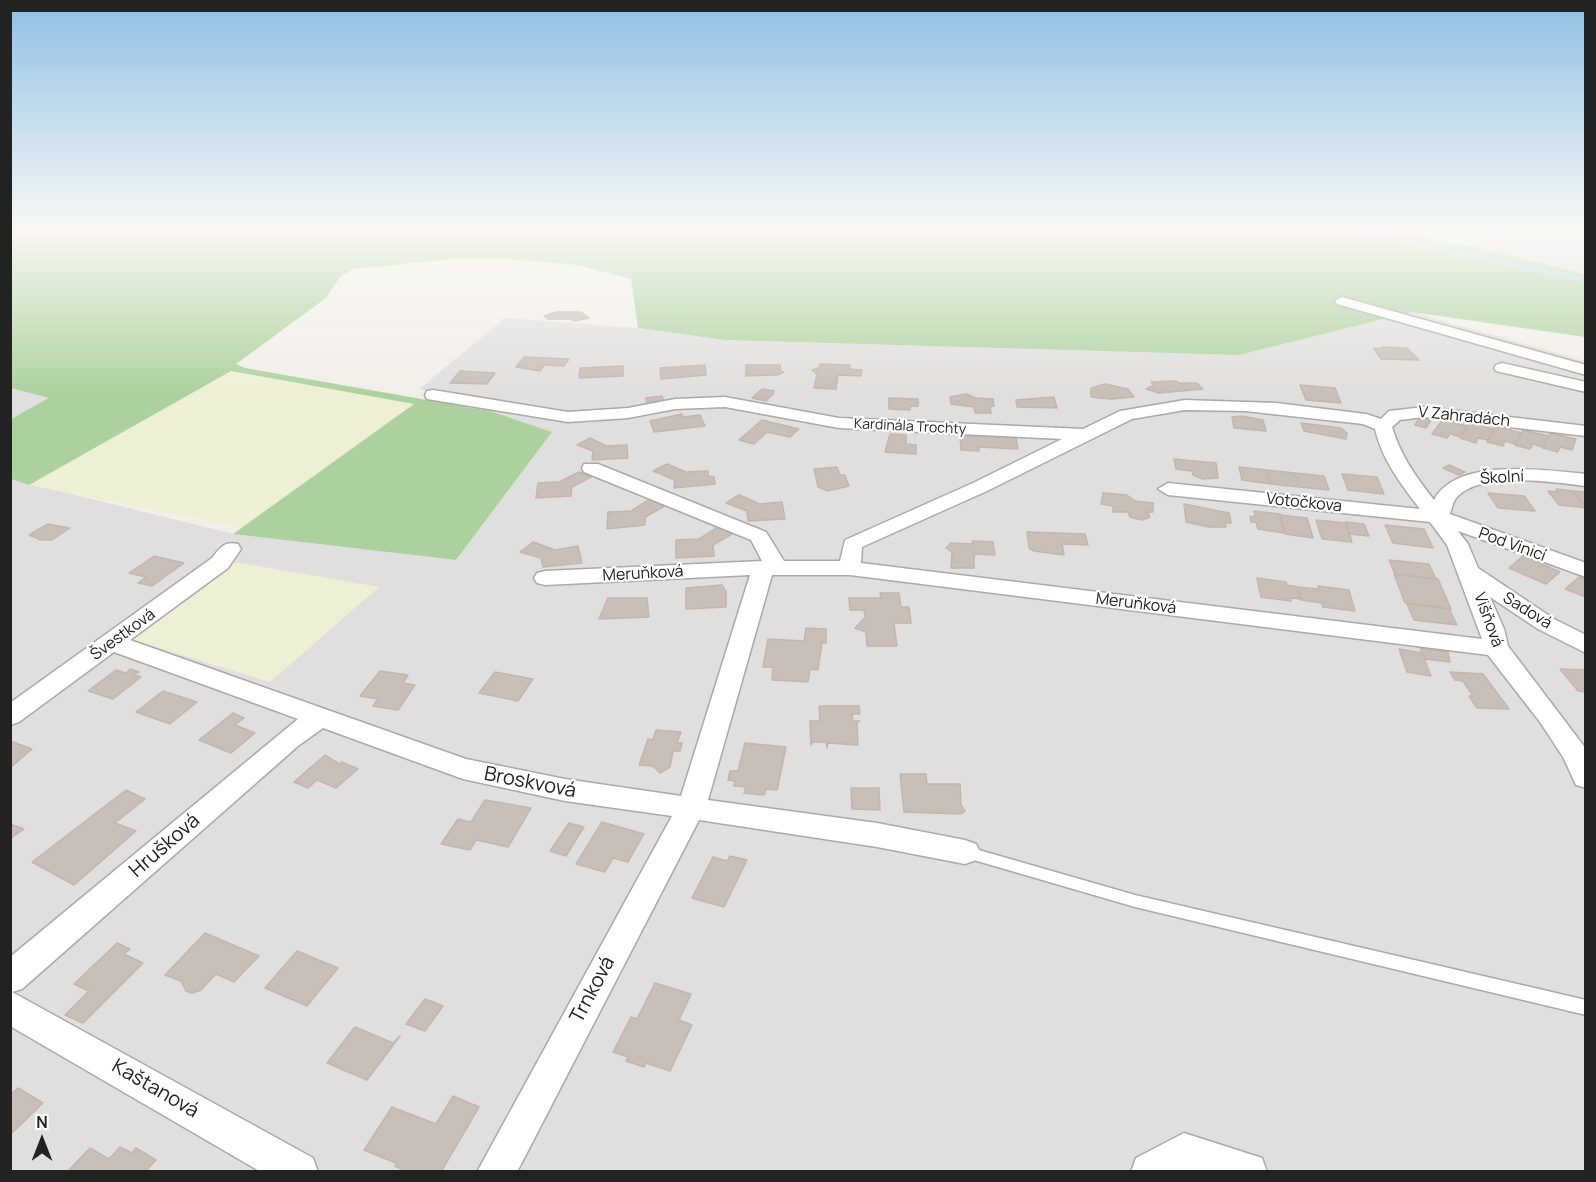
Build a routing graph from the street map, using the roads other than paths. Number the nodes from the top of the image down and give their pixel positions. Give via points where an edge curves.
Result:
1 (1342, 301) dead end
2 (1502, 368) dead end
3 (1586, 370) edge
4 (1586, 387) edge
5 (433, 395) dead end
6 (1383, 426) junction
7 (1586, 431) edge
8 (1085, 435) junction
9 (591, 468) dead end
10 (1586, 480) edge
11 (1168, 489) dead end
12 (1439, 517) junction
13 (230, 549) dead end
14 (770, 568) junction
15 (850, 568) junction
16 (1586, 571) edge
17 (1470, 573) junction
18 (545, 578) dead end
19 (114, 643) junction
20 (1586, 645) edge
21 (1496, 648) junction
22 (10, 716) edge
23 (322, 716) junction
24 (1586, 778) edge
25 (691, 809) junction
26 (964, 852) joint
27 (10, 978) edge
28 (10, 1007) edge
29 (1586, 1008) edge
30 (299, 1172) edge
31 (496, 1172) edge
32 (1150, 1172) edge
33 (1248, 1172) edge

1 - 3 street
2 - 4 street
5 - 8 street, Kardinála Trochty via 568,417 725,402 838,423
6 - 7 street, V Zahradách via 1395,415 1424,411
6 - 8 street, Kardinála Trochty via 1366,419 1191,404 1149,408
6 - 12 street via 1388,445 1406,477
8 - 15 street via 852,544
9 - 14 street via 759,536
10 - 12 street, Školní via 1482,477 1452,491
11 - 12 street, Votočkova
12 - 16 street, Pod Vinicí
12 - 17 street, Višňová
13 - 19 street, Švestková via 220,563
14 - 15 street, Meruňková
14 - 18 street, Meruňková
14 - 25 street, Trnková
15 - 21 street, Meruňková
17 - 20 street, Sadová via 1546,624
17 - 21 street, Višňová
19 - 22 street, Švestková
19 - 23 street, Broskvová
21 - 24 street, Višňová via 1549,716
23 - 25 street, Broskvová via 462,769
23 - 27 street, Hrušková via 289,739
25 - 26 street, Broskvová via 922,842
25 - 31 street, Trnková
26 - 29 lane via 1135,901
28 - 30 street, Kaštanová
32 - 33 street via 1184,1152

